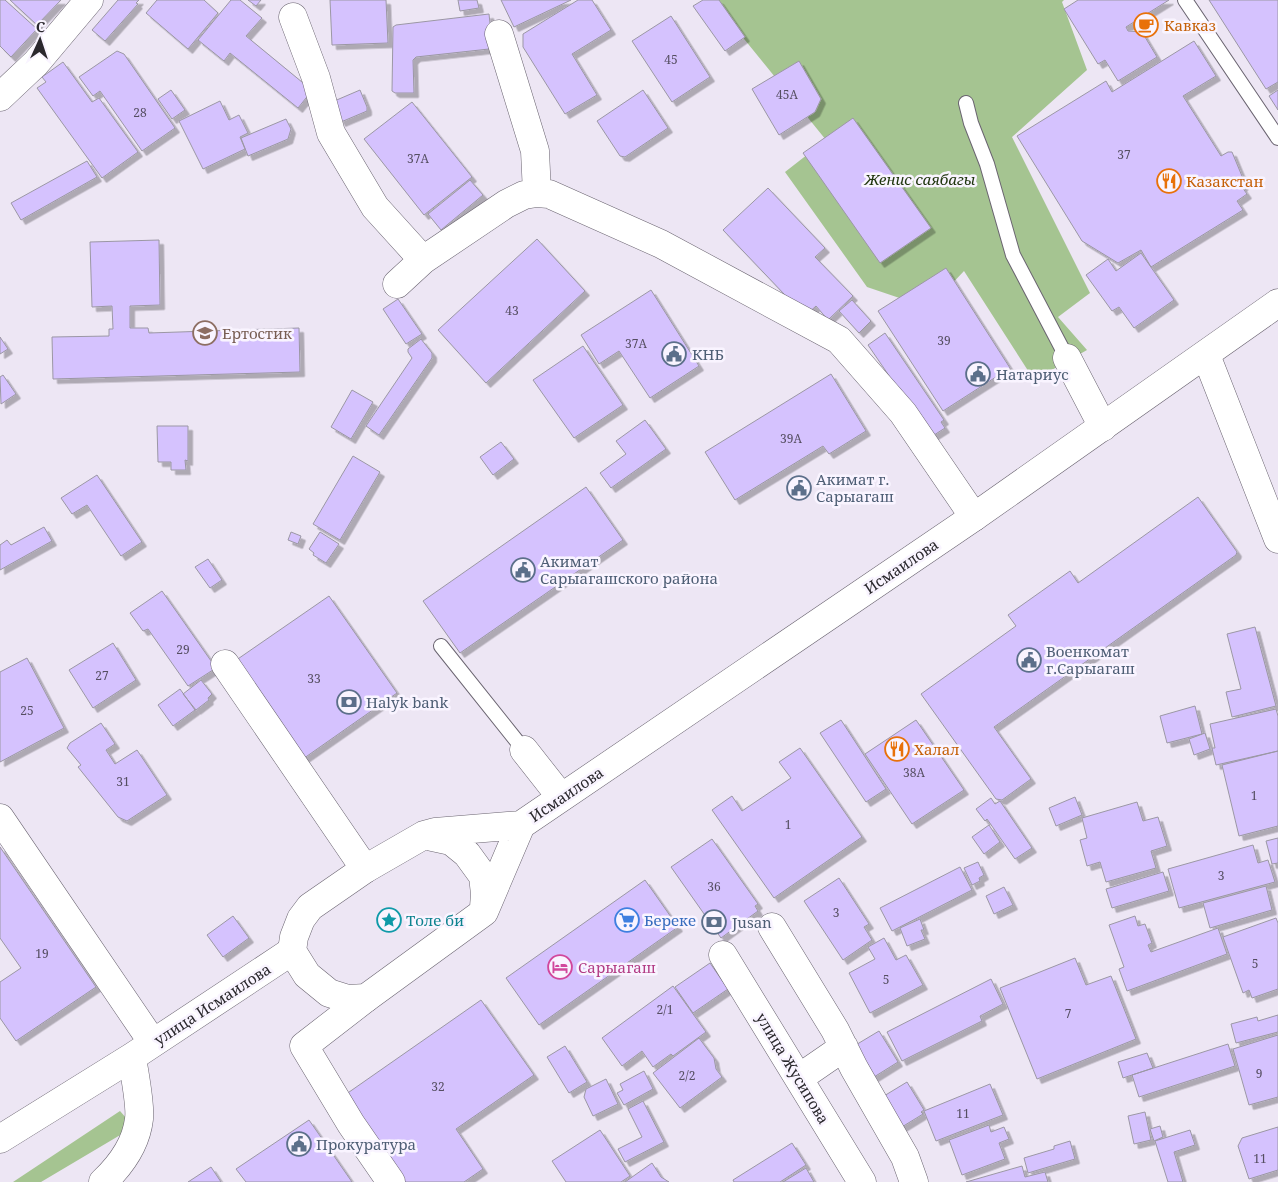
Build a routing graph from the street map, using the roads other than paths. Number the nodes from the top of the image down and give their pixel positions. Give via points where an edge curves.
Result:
1 (89, 0) edge
2 (1185, 0) edge
3 (293, 17) dead end
4 (499, 34) dead end
5 (0, 97) edge
6 (966, 103) dead end
7 (1278, 138) edge
8 (537, 193) junction
9 (423, 260) junction
10 (397, 284) dead end
11 (1278, 304) edge
12 (1206, 355) junction
13 (1067, 358) joint
14 (1103, 427) junction
15 (974, 517) junction
16 (1278, 536) edge
17 (441, 646) dead end
18 (225, 664) dead end
19 (524, 750) joint
20 (561, 797) junction
21 (0, 818) edge
22 (521, 825) junction
23 (424, 835) junction
24 (364, 869) junction
25 (484, 912) junction
26 (772, 927) dead end
27 (292, 951) junction
28 (724, 954) dead end
29 (366, 998) junction
30 (844, 1047) junction
31 (142, 1050) junction
32 (799, 1078) junction
33 (0, 1139) edge
34 (103, 1182) edge
35 (391, 1182) edge
36 (862, 1182) edge
37 (914, 1182) edge

1 - 5 street via 36,63
2 - 7 lane
3 - 9 street via 316,78 331,133 375,207
4 - 8 street via 534,151
6 - 13 lane via 1013,255
8 - 9 street via 506,204
8 - 15 street via 549,194 661,244 839,340 903,413
9 - 10 street
11 - 12 street, Исмаилова
12 - 14 street, Исмаилова
12 - 16 street
13 - 14 street
14 - 15 street, Исмаилова
15 - 20 street, Исмаилова
17 - 19 lane
18 - 24 street
19 - 20 street
20 - 22 street, Исмаилова
21 - 31 street
22 - 23 street, Исмаилова
22 - 25 street, Исмаилова
23 - 24 street, Исмаилова
23 - 25 street via 451,841 467,854 483,876
24 - 27 street, Исмаилова via 310,907 301,919
25 - 29 street
26 - 30 street
27 - 29 street via 307,975 329,993 348,999
27 - 31 street, улица Исмаилова
28 - 32 street, улица Жусипова
29 - 35 street via 304,1046
30 - 32 street
30 - 37 street via 905,1157
31 - 33 street, улица Исмаилова
31 - 34 street via 140,1118 130,1149 119,1167
32 - 36 street, улица Жусипова

